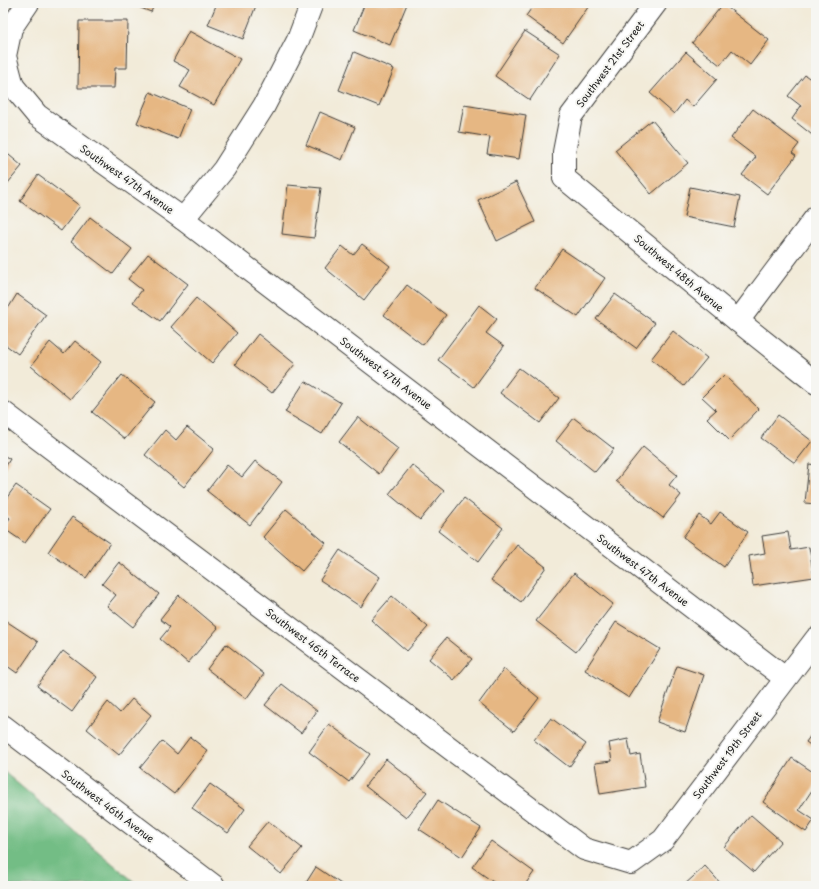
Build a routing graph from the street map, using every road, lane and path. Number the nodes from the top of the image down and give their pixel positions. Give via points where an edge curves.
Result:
1 (28, 3) edge
2 (312, 3) edge
3 (656, 3) edge
4 (564, 152) joint
5 (816, 217) edge
6 (183, 219) junction
7 (738, 321) junction
8 (816, 383) edge
9 (3, 412) edge
10 (816, 639) edge
11 (785, 678) junction
12 (3, 726) edge
13 (631, 863) joint
14 (214, 886) edge

1 - 6 street, Southwest 47th Avenue via 11,28 5,56 13,86 37,115
2 - 6 street via 298,40 264,106 224,169
3 - 4 street, Southwest 21st Street via 571,116
4 - 7 street, Southwest 48th Avenue via 564,178
5 - 7 street
6 - 11 street, Southwest 47th Avenue
7 - 8 street, Southwest 48th Avenue
9 - 13 street, Southwest 46th Terrace via 584,849
10 - 11 street, Southwest 19th Street
11 - 13 street, Southwest 19th Street via 663,840
12 - 14 street, Southwest 46th Avenue

